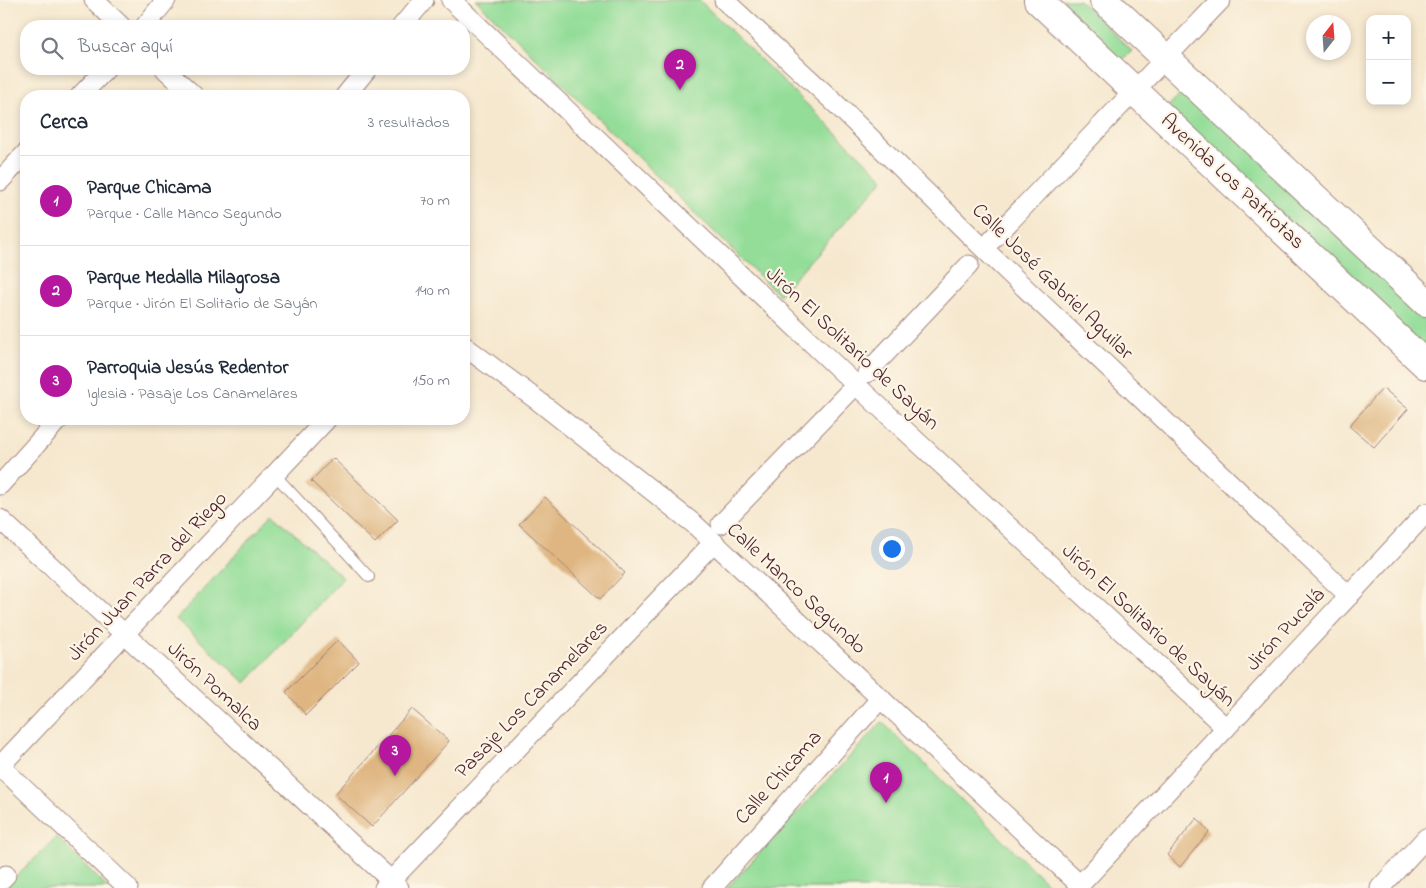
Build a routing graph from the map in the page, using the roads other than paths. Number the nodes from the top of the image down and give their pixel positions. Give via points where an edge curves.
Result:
1 (94, 0) edge
2 (166, 0) edge
3 (424, 0) edge
4 (451, 0) edge
5 (724, 0) edge
6 (1038, 0) edge
7 (1104, 0) edge
8 (1220, 0) edge
9 (115, 20) edge
10 (150, 20) edge
11 (407, 20) edge
12 (1165, 57) junction
13 (100, 75) edge
14 (171, 75) edge
15 (362, 75) edge
16 (86, 90) edge
17 (188, 90) edge
18 (350, 90) edge
19 (1134, 90) junction
20 (20, 159) edge
21 (0, 181) edge
22 (992, 240) dead end
23 (969, 264) dead end
24 (1426, 302) edge
25 (470, 350) edge
26 (1426, 365) edge
27 (867, 373) dead end
28 (848, 393) dead end
29 (55, 425) edge
30 (321, 425) edge
31 (275, 475) junction
32 (0, 485) edge
33 (1426, 513) edge
34 (0, 519) edge
35 (721, 524) dead end
36 (714, 542) junction
37 (369, 577) dead end
38 (1349, 596) junction
39 (124, 635) junction
40 (881, 698) junction
41 (1226, 728) junction
42 (0, 766) edge
43 (1426, 838) edge
44 (391, 886) edge
45 (1078, 887) edge
46 (128, 888) edge
47 (712, 888) edge
48 (1380, 888) edge

1 - 9 street
2 - 10 street
3 - 11 street
4 - 41 street, Jirón El Solitario de Sayán via 856,385
5 - 38 street, Calle José Gabriel Aguilar
6 - 19 main road, Avenida Los Patriotas
7 - 12 main road
8 - 12 street
12 - 19 street
12 - 24 main road
13 - 16 street
14 - 17 street
15 - 18 street
19 - 22 street
19 - 26 main road, Avenida Los Patriotas
20 - 21 street
23 - 27 street
25 - 36 street, Calle Manco Segundo
28 - 35 street
29 - 32 street
30 - 31 street, Jirón Juan Parra del Riego
31 - 37 lane
31 - 39 street, Jirón Juan Parra del Riego
33 - 38 street, Jirón Pucalá
34 - 39 street, Jirón Pomalca
36 - 40 street, Calle Manco Segundo
36 - 44 street, Pasaje Los Canamelares
38 - 41 street, Jirón Pucalá
39 - 42 street, Jirón Juan Parra del Riego
39 - 44 street, Jirón Pomalca
40 - 45 street, Calle Manco Segundo
40 - 47 street, Calle Chicama
41 - 45 street, Jirón Pucalá
42 - 46 street
43 - 48 street

